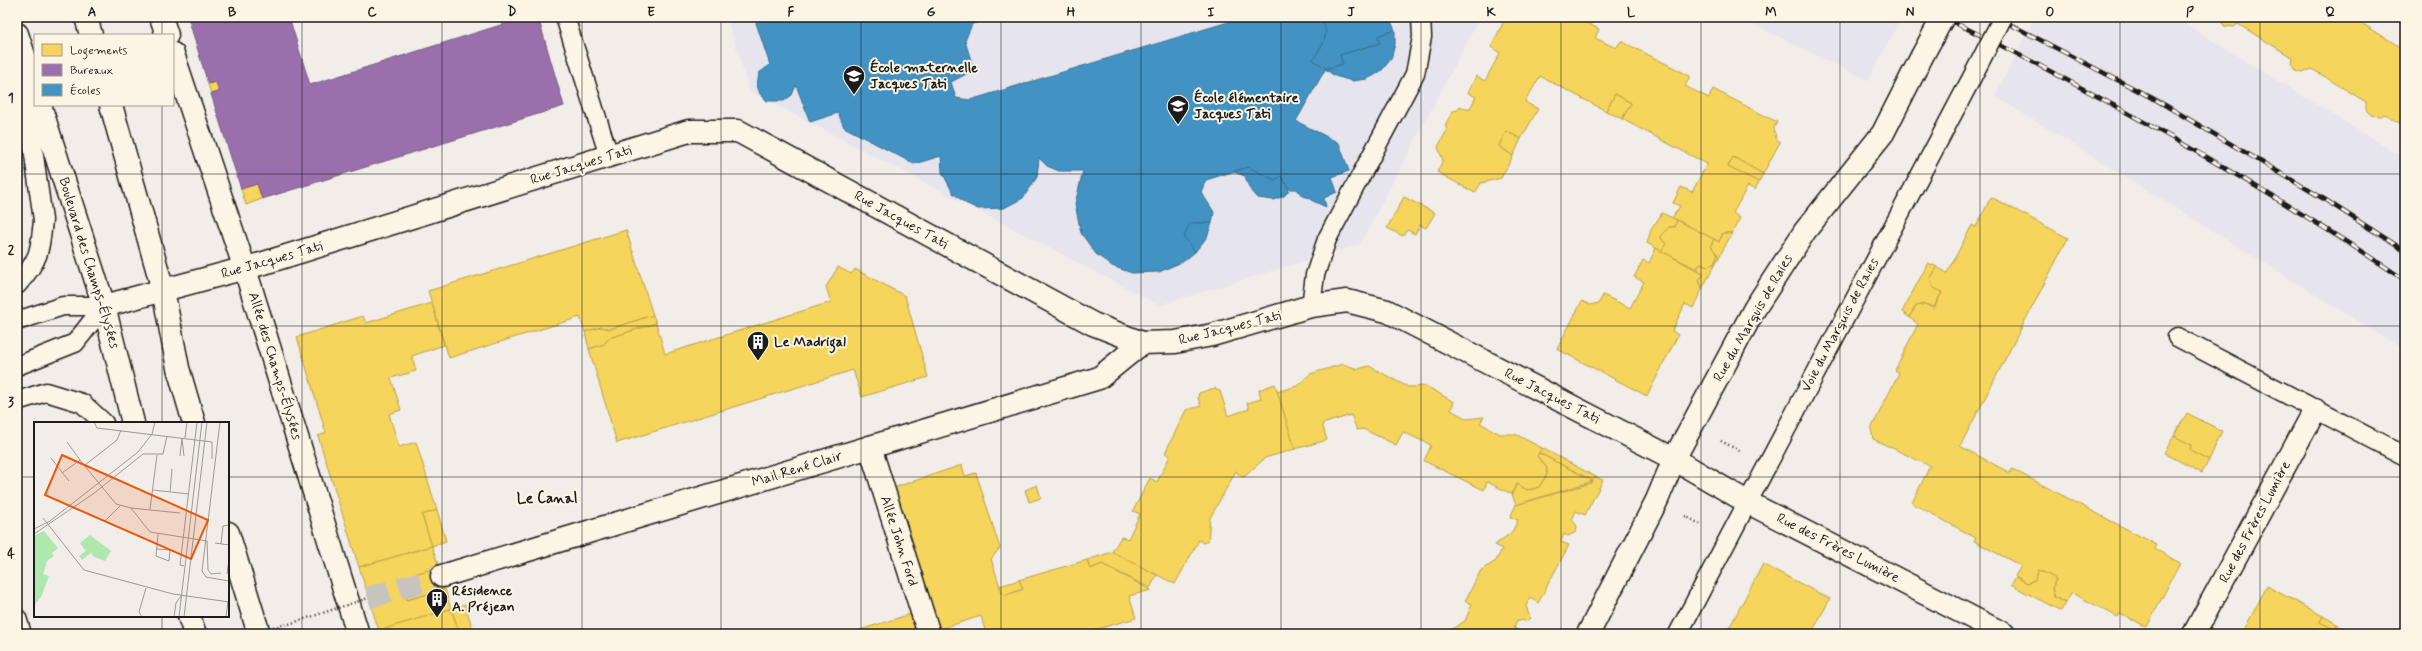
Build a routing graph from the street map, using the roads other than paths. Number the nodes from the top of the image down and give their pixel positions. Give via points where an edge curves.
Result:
1 (86, 17) edge
2 (161, 17) edge
3 (565, 17) edge
4 (1421, 17) edge
5 (1944, 17) edge
6 (2003, 17) edge
7 (17, 34) edge
8 (91, 34) edge
9 (167, 34) edge
10 (174, 57) edge
11 (34, 86) edge
12 (40, 106) edge
13 (111, 106) edge
14 (610, 156) junction
15 (245, 269) junction
16 (17, 285) edge
17 (163, 290) junction
18 (104, 306) junction
19 (1311, 306) junction
20 (17, 322) edge
21 (2177, 337) dead end
22 (1142, 343) junction
23 (17, 366) edge
24 (17, 401) edge
25 (2315, 410) junction
26 (103, 422) edge
27 (133, 422) edge
28 (194, 422) edge
29 (870, 447) junction
30 (2405, 456) edge
31 (1674, 459) junction
32 (1747, 502) junction
33 (229, 536) edge
34 (442, 576) tunnel mouth
35 (189, 617) edge
36 (17, 618) edge
37 (22, 634) edge
38 (195, 634) edge
39 (259, 634) edge
40 (358, 634) edge
41 (929, 634) edge
42 (1588, 634) edge
43 (1678, 634) edge
44 (2004, 634) edge
45 (2194, 634) edge

1 - 8 street
2 - 9 street
3 - 14 lane
4 - 19 lane via 1422,37 1415,74 1327,239 1315,275
5 - 31 street, Rue du Marquis de Raies, bridge via 1883,132 1805,231 1756,308
6 - 32 lane, Voie du Marquis de Raies, bridge
7 - 11 street
7 - 16 lane via 43,220 41,244 34,265
10 - 15 street, Allée des Champs-Élysées
12 - 18 street, Boulevard des Champs-Élysées
13 - 17 street
14 - 15 street, Rue Jacques Tati
14 - 22 street, Rue Jacques Tati via 689,131 738,131 1093,324
15 - 17 street, Rue Jacques Tati
15 - 40 street, Allée des Champs-Élysées
17 - 18 street, Rue Jacques Tati
17 - 28 street via 178,368
18 - 20 lane via 63,306
18 - 23 lane via 75,343
18 - 27 street, Boulevard des Champs-Élysées
19 - 22 street, Rue Jacques Tati via 1212,335 1175,342
19 - 31 street, Rue Jacques Tati via 1346,301 1387,310
21 - 25 lane
22 - 29 street, Mail René Clair via 1099,378
24 - 26 lane via 46,392 82,403
25 - 30 lane
25 - 45 street, Rue des Frères Lumière
29 - 34 street, Mail René Clair
29 - 41 street, Allée John Ford
31 - 32 street, Rue des Frères Lumière
31 - 42 street, Rue du Marquis de Raies via 1657,500
32 - 43 lane, Voie du Marquis de Raies
32 - 44 street, Rue des Frères Lumière
33 - 39 street
35 - 38 street
36 - 37 lane

